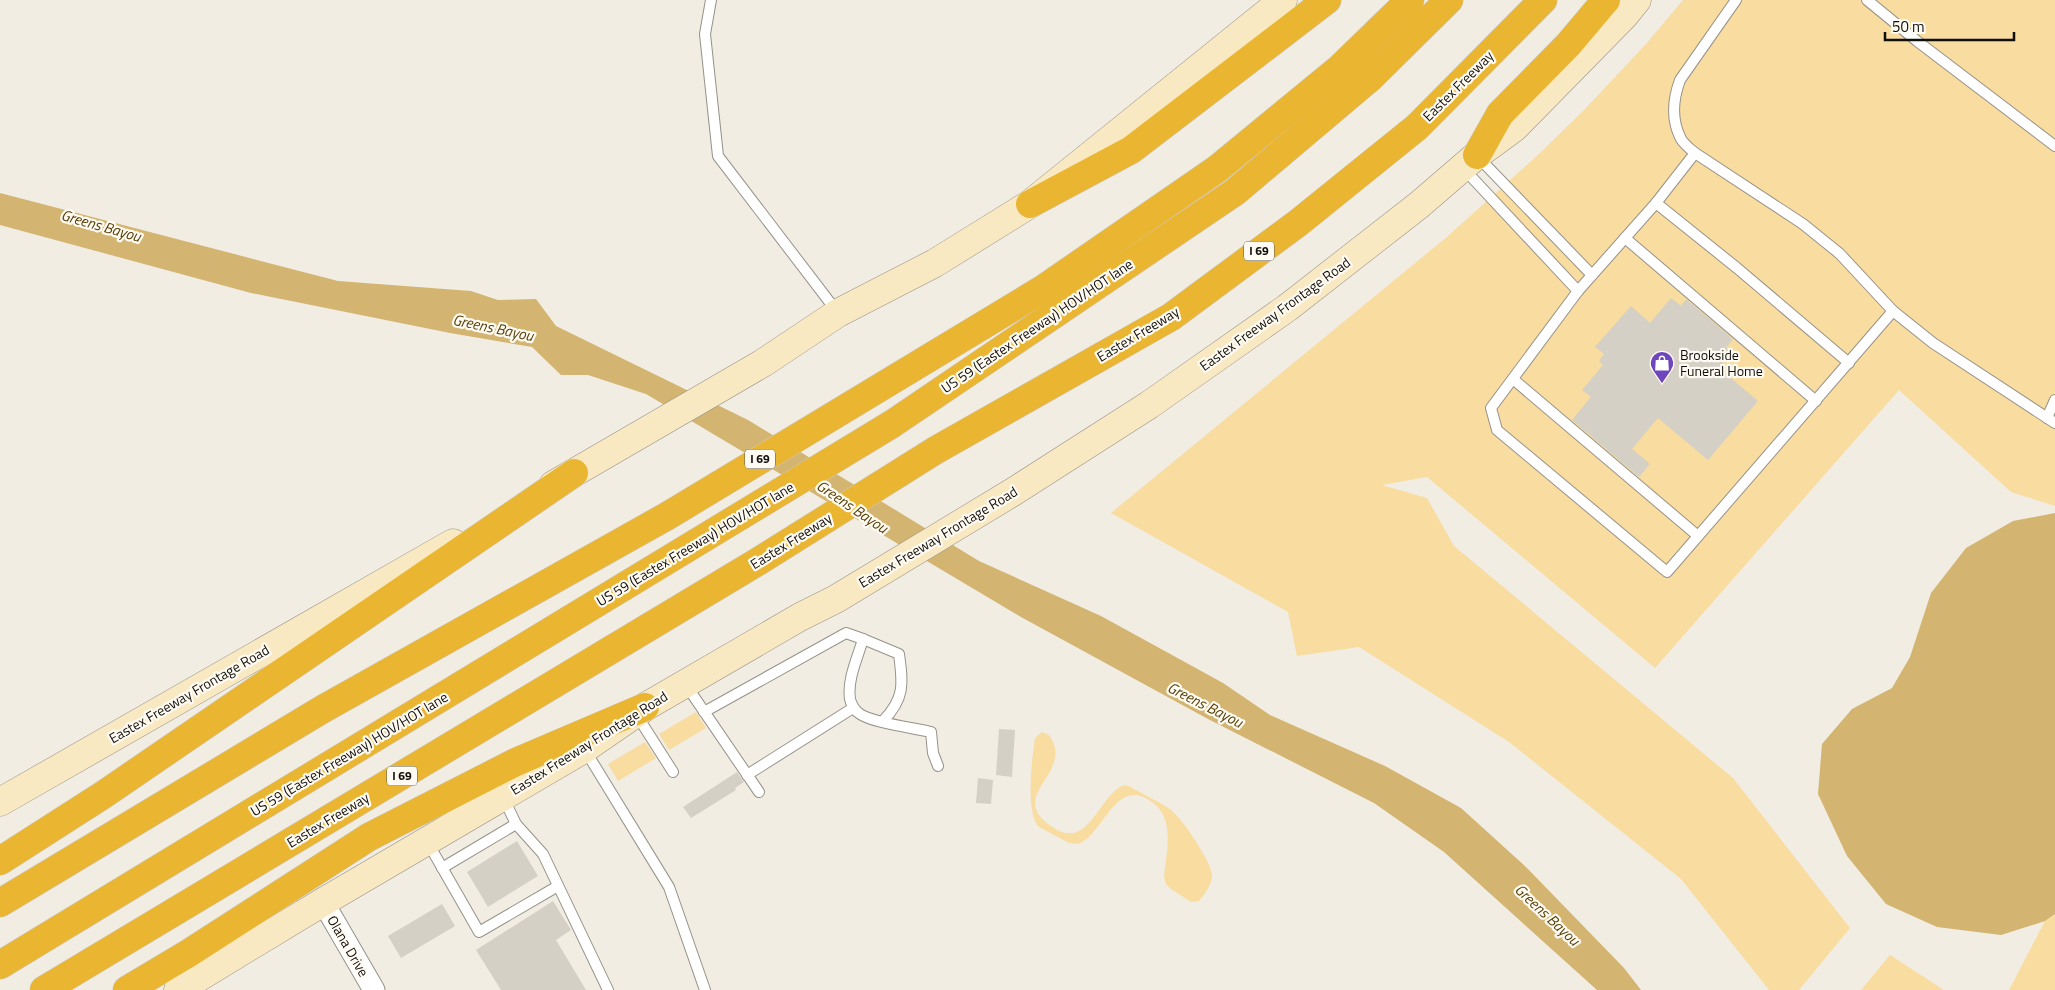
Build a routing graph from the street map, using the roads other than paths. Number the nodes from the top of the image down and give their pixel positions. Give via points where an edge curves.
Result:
1 (711, 0) edge
2 (1283, 0) edge
3 (1327, 0) edge
4 (1410, 0) edge
5 (1449, 0) edge
6 (1544, 0) edge
7 (1606, 0) edge
8 (1636, 0) edge
9 (1736, 0) edge
10 (1867, 0) edge
11 (2055, 146) edge
12 (1695, 154) junction
13 (1469, 161) junction
14 (1656, 203) junction
15 (1030, 204) junction
16 (1625, 238) junction
17 (1592, 274) junction
18 (1578, 292) junction
19 (1893, 311) junction
20 (838, 313) junction
21 (1848, 363) junction
22 (1513, 379) junction
23 (1816, 400) junction
24 (2055, 400) edge
25 (2051, 420) edge
26 (574, 473) junction
27 (1698, 536) junction
28 (863, 639) junction
29 (685, 684) junction
30 (853, 708) junction
31 (640, 710) junction
32 (704, 712) junction
33 (883, 722) junction
34 (584, 750) junction
35 (938, 766) dead end
36 (673, 772) dead end
37 (747, 775) junction
38 (759, 792) dead end
39 (503, 797) junction
40 (0, 802) edge
41 (516, 824) junction
42 (426, 842) junction
43 (0, 861) edge
44 (442, 868) junction
45 (558, 886) junction
46 (322, 902) junction
47 (0, 903) edge
48 (0, 965) edge
49 (44, 990) edge
50 (127, 990) edge
51 (178, 990) edge
52 (374, 990) edge
53 (608, 990) edge
54 (705, 990) edge

1 - 20 lane via 705,34 718,156
2 - 15 main road, Eastex Freeway Frontage Road
3 - 15 highway via 1131,150
4 - 47 highway, I 69 via 1340,68 1217,169 1043,289 669,515 323,709
5 - 48 highway, US 59 (Eastex Freeway) HOV/HOT lane via 1370,78 1235,192 892,424
6 - 49 highway, Eastex Freeway / I 69 via 1417,127 1298,223 1171,317 936,450 759,561
7 - 13 highway via 1568,45 1500,114
8 - 13 main road, Eastex Freeway Frontage Road via 1514,128
9 - 12 lane via 1693,59 1675,93 1675,123 1681,140
10 - 11 lane
12 - 14 lane
12 - 19 lane via 1803,224 1840,254
13 - 17 lane
13 - 18 lane
13 - 29 main road, Eastex Freeway Frontage Road via 1419,205 1287,308 1149,405 836,599
14 - 16 lane
14 - 21 lane
15 - 20 main road, Eastex Freeway Frontage Road via 935,263
16 - 17 lane
16 - 23 lane
17 - 18 lane
18 - 22 lane
19 - 21 lane
19 - 25 lane via 1933,343
20 - 26 main road, Eastex Freeway Frontage Road via 763,362
21 - 23 lane
22 - 27 lane
22 - 27 lane via 1491,408 1497,430 1667,572
23 - 27 lane
24 - 25 lane
26 - 40 main road, Eastex Freeway Frontage Road
26 - 43 highway via 103,795
28 - 30 lane via 850,684
28 - 32 lane via 846,633
28 - 33 lane via 899,654 901,696
29 - 31 main road, Eastex Freeway Frontage Road
29 - 32 lane
30 - 33 lane via 861,715
30 - 37 lane
31 - 34 main road, Eastex Freeway Frontage Road
31 - 36 lane
31 - 50 highway via 516,762 369,837
32 - 37 lane
33 - 35 lane via 931,732
34 - 39 main road, Eastex Freeway Frontage Road
34 - 54 lane via 669,887
37 - 38 lane
39 - 41 lane
39 - 42 main road, Eastex Freeway Frontage Road
41 - 44 lane
41 - 45 lane via 543,854
42 - 44 lane
42 - 46 main road, Eastex Freeway Frontage Road
44 - 45 lane via 480,932
45 - 53 lane
46 - 51 main road, Eastex Freeway Frontage Road
46 - 52 street, Olana Drive

